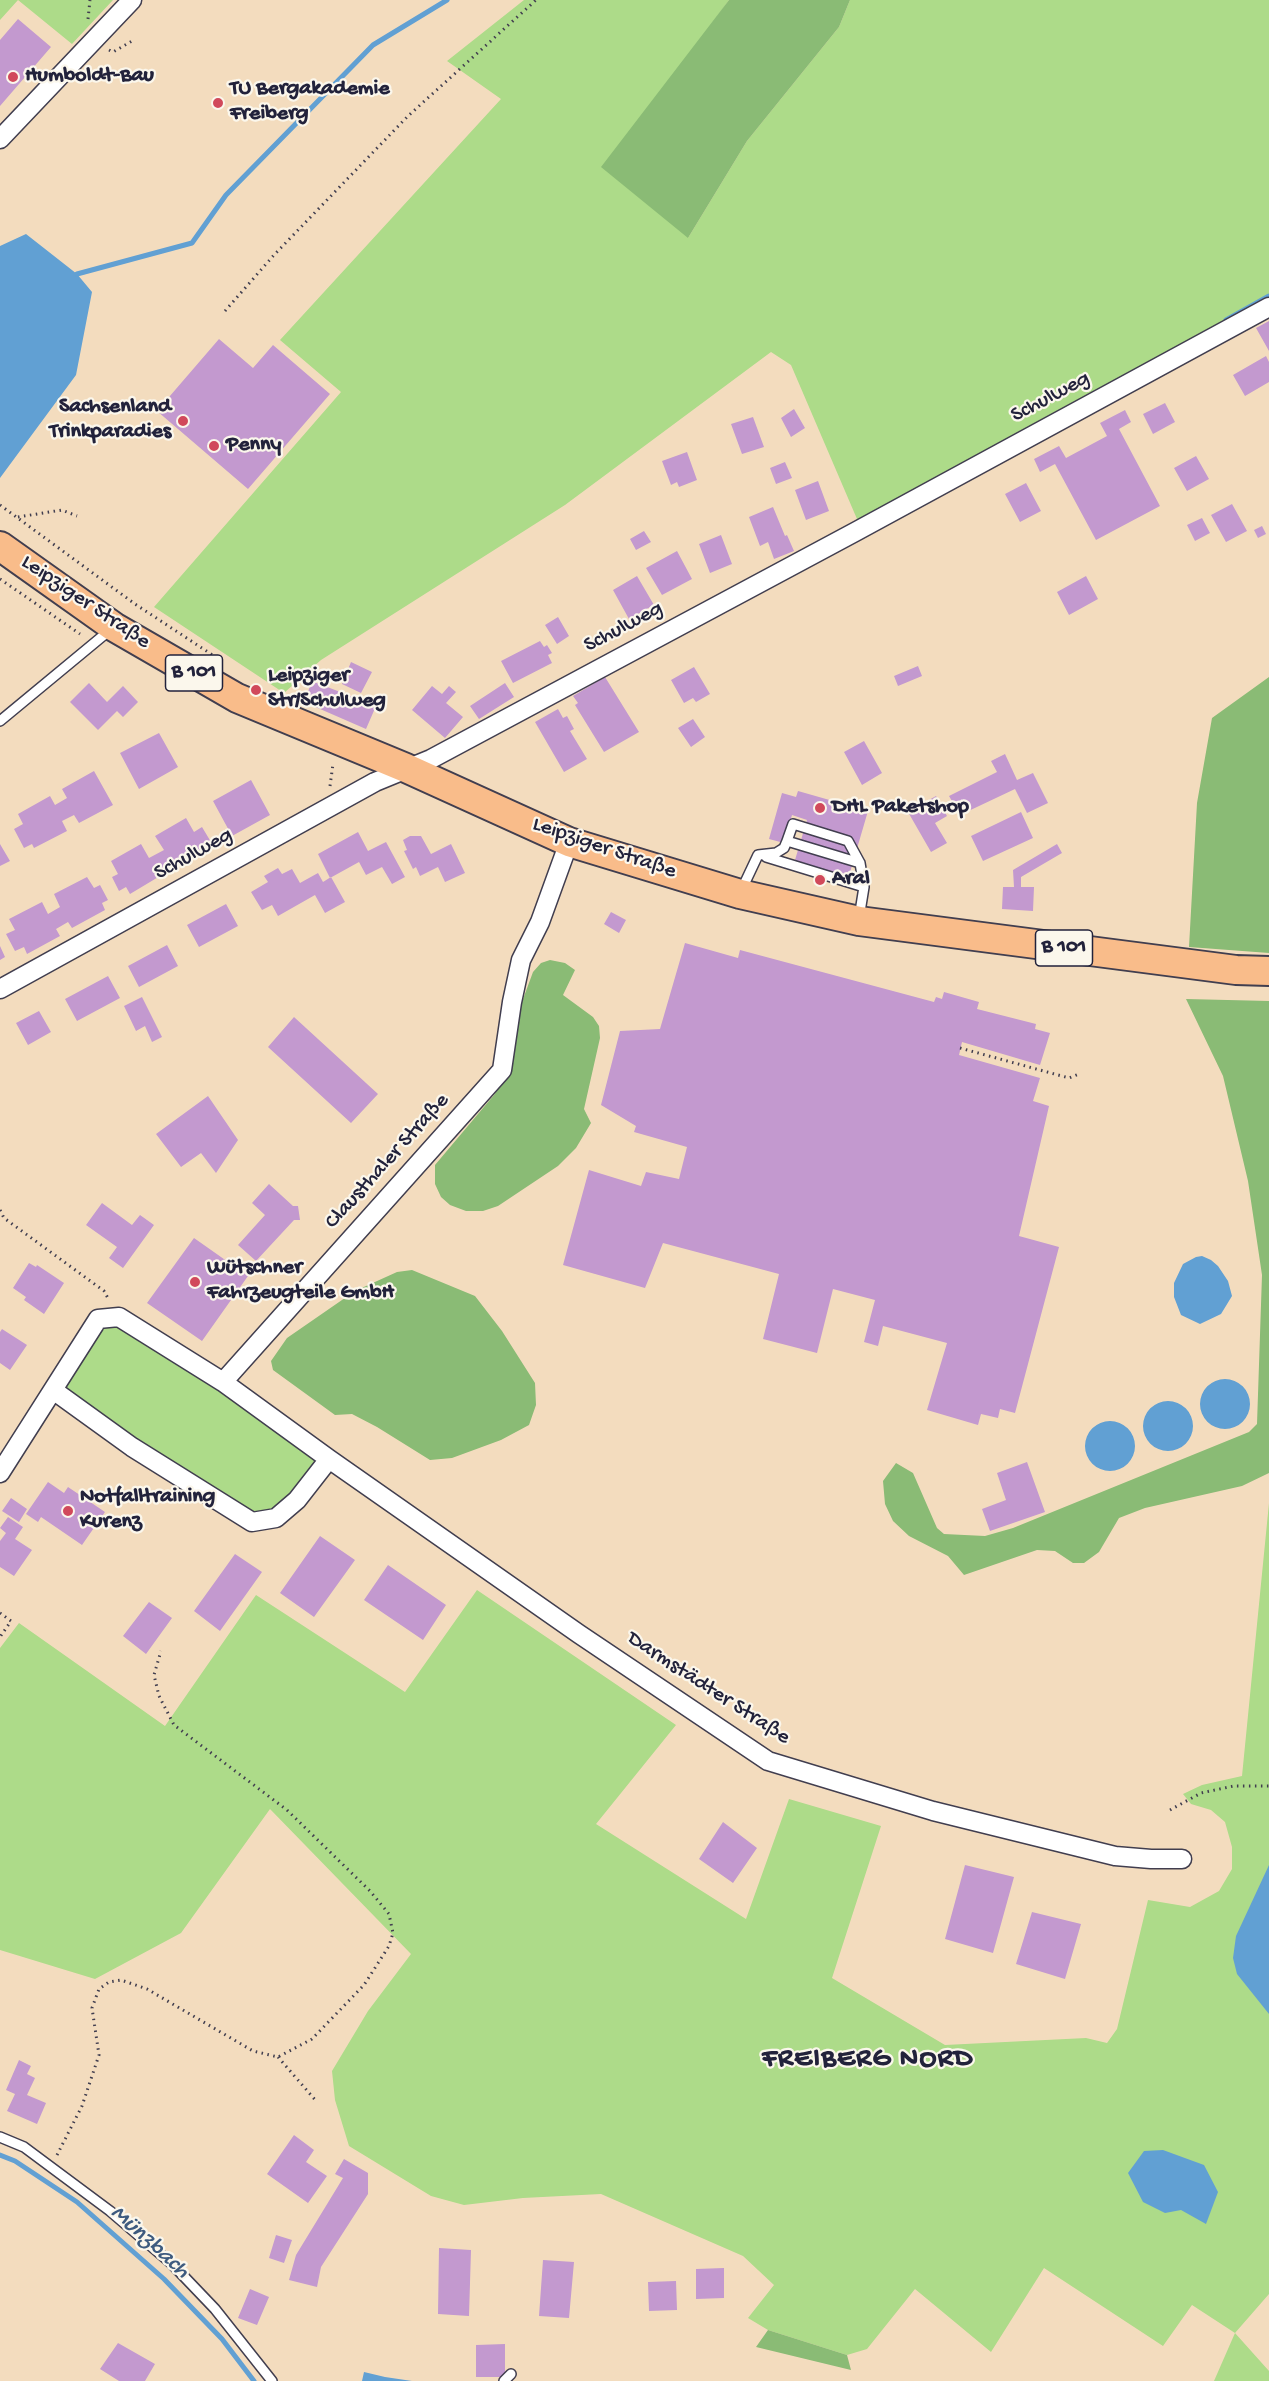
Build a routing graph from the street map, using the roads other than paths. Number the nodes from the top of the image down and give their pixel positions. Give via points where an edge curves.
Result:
1 (132, 0) edge
2 (0, 139) edge
3 (1269, 307) edge
4 (0, 546) edge
5 (114, 627) junction
6 (0, 722) edge
7 (406, 768) junction
8 (787, 841) junction
9 (569, 842) junction
10 (758, 855) junction
11 (860, 863) junction
12 (864, 887) junction
13 (740, 894) junction
14 (859, 921) junction
15 (1269, 971) edge
16 (0, 989) edge
17 (223, 1382) junction
18 (52, 1390) junction
19 (329, 1459) junction
20 (2, 1467) edge
21 (1182, 1859) dead end
22 (0, 2137) edge
23 (272, 2381) edge

1 - 2 street
3 - 7 street, Schulweg via 431,759
4 - 5 main road, Leipziger Straße / B 101
5 - 6 lane
5 - 7 main road, Leipziger Straße / B 101 via 237,698
7 - 9 main road, Leipziger Straße / B 101
7 - 16 street, Schulweg
8 - 10 lane via 776,853
8 - 11 lane
8 - 11 lane via 793,824 848,841
9 - 13 main road, Leipziger Straße / B 101
9 - 17 street, Clausthaler Straße via 540,922 521,960 502,1070
10 - 12 lane
10 - 13 lane
11 - 12 lane
12 - 14 lane
13 - 14 main road, Leipziger Straße / B 101
14 - 15 main road, Leipziger Straße / B 101 via 1236,970
17 - 18 street via 119,1317 98,1319
17 - 19 street, Darmstädter Straße
18 - 19 street via 149,1458 252,1522 276,1518 297,1500
18 - 20 street
19 - 21 street, Darmstädter Straße via 768,1761 933,1811 1115,1856
22 - 23 lane via 24,2147 110,2211 172,2264 215,2309

